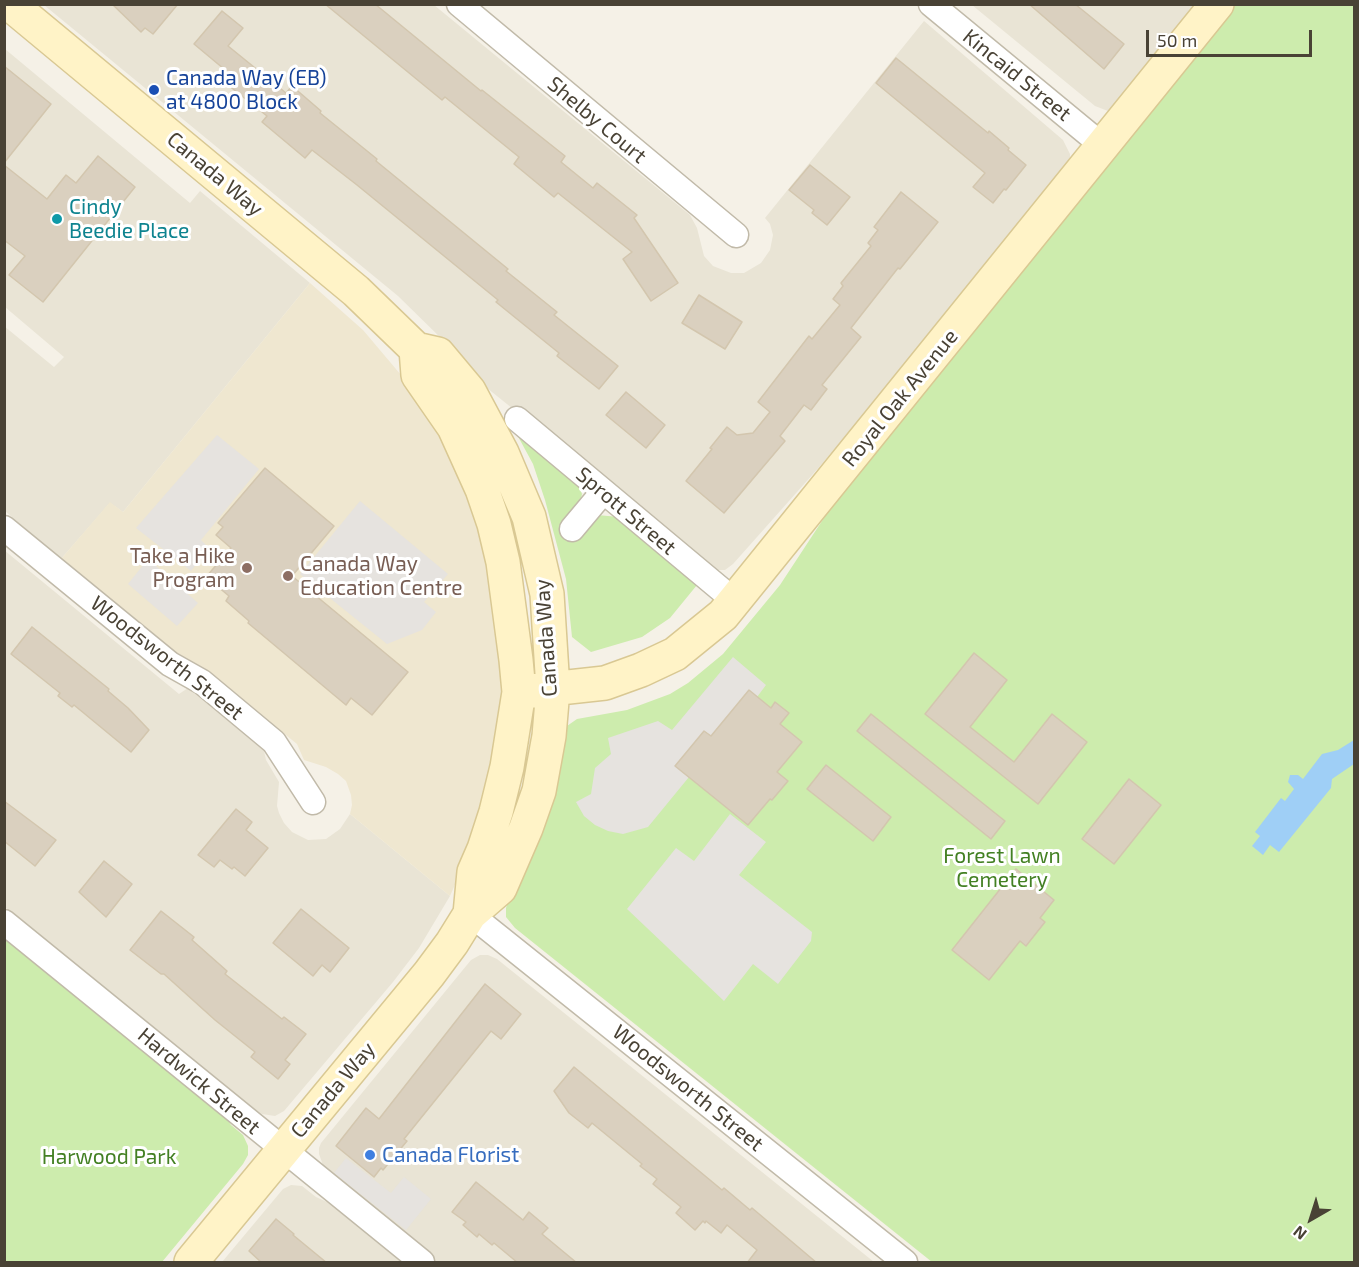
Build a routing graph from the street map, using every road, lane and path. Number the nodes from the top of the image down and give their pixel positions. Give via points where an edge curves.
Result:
1 (10, 4) edge
2 (459, 4) edge
3 (931, 4) edge
4 (1217, 4) edge
5 (1103, 146) junction
6 (736, 235) dead end
7 (416, 349) junction
8 (517, 419) dead end
9 (603, 492) junction
10 (4, 528) edge
11 (572, 530) dead end
12 (736, 602) junction
13 (553, 689) junction
14 (519, 692) junction
15 (313, 802) dead end
16 (470, 914) junction
17 (4, 922) edge
18 (283, 1151) junction
19 (191, 1263) edge
20 (422, 1263) edge
21 (905, 1263) edge

1 - 7 main road, Canada Way via 356,291
2 - 6 street, Shelby Court
3 - 5 street, Kincaid Street
4 - 5 main road, Royal Oak Avenue
5 - 12 main road, Royal Oak Avenue
7 - 13 main road, Canada Way via 438,354 469,391 502,453 529,517 547,594
7 - 14 main road, Canada Way via 418,375 453,427 494,524 504,562
8 - 9 street, Sprott Street
9 - 11 street
9 - 12 street, Sprott Street
10 - 15 street, Woodsworth Street via 170,664 202,682 274,742
12 - 13 main road, Royal Oak Avenue via 675,654 605,683
13 - 14 main road, Royal Oak Avenue
13 - 16 main road, Canada Way via 539,791 526,828 500,888
14 - 16 main road, Canada Way via 499,801 474,872
16 - 18 main road, Canada Way via 429,974
16 - 21 street, Woodsworth Street
17 - 18 street, Hardwick Street
18 - 19 main road, Canada Way
18 - 20 street, Hardwick Street

